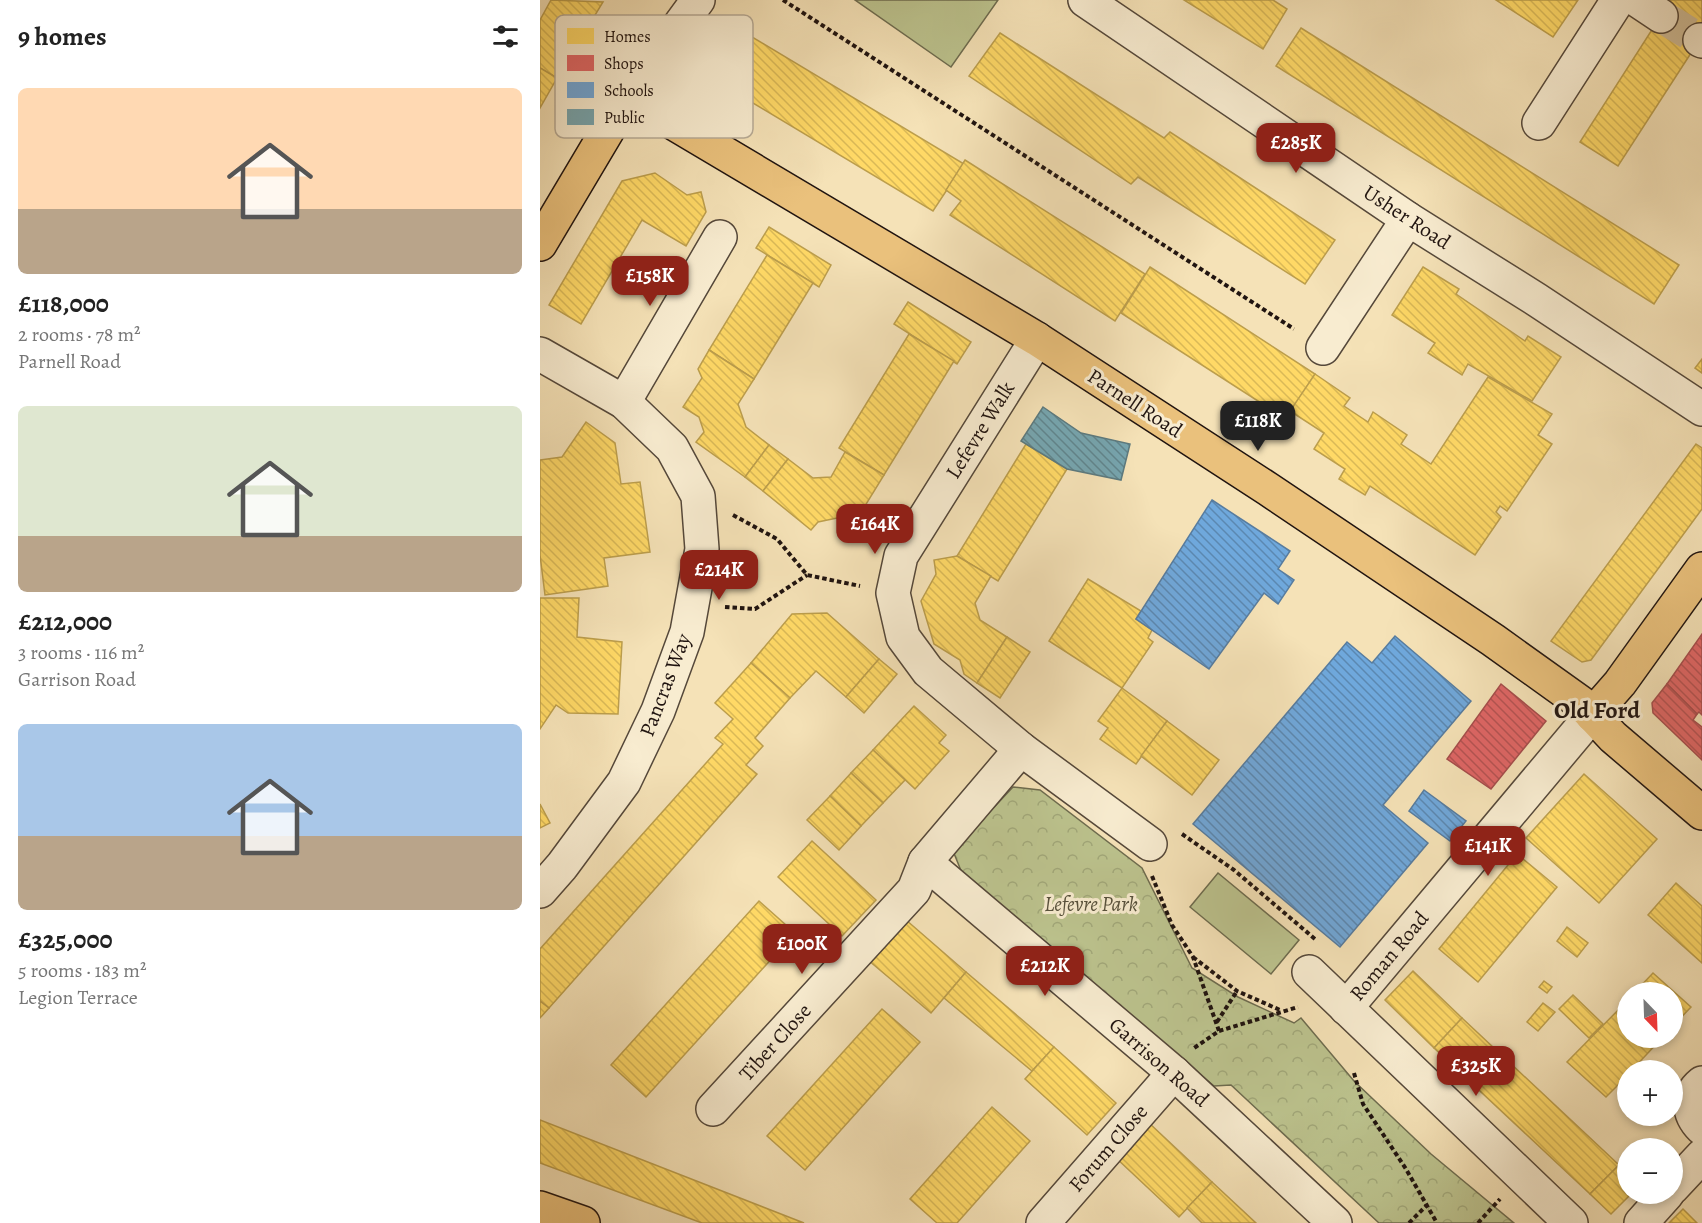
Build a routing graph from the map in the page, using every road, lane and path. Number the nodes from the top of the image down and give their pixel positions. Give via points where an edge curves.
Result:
1 (698, 0) edge
2 (783, 0) edge
3 (1085, 0) edge
4 (1618, 0) edge
5 (687, 15) edge
6 (1539, 123) dead end
7 (603, 138) edge
8 (699, 138) edge
9 (1408, 219) junction
10 (720, 237) dead end
11 (540, 244) edge
12 (1037, 339) junction
13 (1323, 348) joint
14 (540, 354) edge
15 (624, 402) junction
16 (1702, 409) edge
17 (742, 520) dead end
18 (1702, 569) edge
19 (807, 575) junction
20 (893, 593) junction
21 (741, 608) dead end
22 (1592, 715) junction
23 (1020, 749) junction
24 (1702, 813) edge
25 (1153, 847) junction
26 (925, 862) junction
27 (540, 891) edge
28 (1192, 957) junction
29 (1326, 979) junction
30 (1237, 991) junction
31 (1281, 1011) junction
32 (1216, 1022) junction
33 (1219, 1031) junction
34 (1174, 1073) junction
35 (1354, 1073) dead end
36 (1702, 1083) edge
37 (713, 1109) dead end
38 (1702, 1128) edge
39 (1702, 1156) edge
40 (1683, 1176) edge
41 (1658, 1204) edge
42 (1425, 1206) junction
43 (540, 1208) edge
44 (583, 1223) edge
45 (1043, 1223) edge
46 (1335, 1223) edge
47 (1409, 1223) edge
48 (1437, 1223) edge
49 (1571, 1223) edge
50 (1641, 1223) edge

1 - 5 street
2 - 13 path
3 - 9 street, Usher Road
4 - 6 street
7 - 11 main road
8 - 12 main road, Parnell Road
9 - 13 street
9 - 16 street, Usher Road
10 - 15 street
12 - 20 street, Lefevre Walk via 901,556
12 - 22 main road, Parnell Road via 1474,627 1581,703
14 - 15 street, Pancras Way
15 - 27 street, Pancras Way via 672,448 698,496 702,549 687,632 658,711 624,782
17 - 19 path via 777,539
18 - 22 main road, Roman Road via 1620,683
19 - 20 path
19 - 21 path via 755,609
20 - 23 street, Lefevre Walk via 903,637 928,671
22 - 24 main road, Parnell Road
22 - 29 street, Roman Road
23 - 25 street, Lefevre Walk
23 - 26 street
25 - 28 path via 1150,861 1157,894
25 - 29 path via 1174,829 1234,870
26 - 34 street, Garrison Road
26 - 37 street, Tiber Close via 914,890
28 - 30 path
28 - 32 path
29 - 31 path via 1315,1001
29 - 49 street
30 - 31 path
30 - 32 path
31 - 33 path
32 - 33 path
33 - 34 path via 1192,1050
34 - 45 street, Forum Close
34 - 46 street, Garrison Road
35 - 42 path via 1363,1104
36 - 38 street via 1690,1104 1691,1113
39 - 40 street
41 - 50 street
42 - 47 path
42 - 48 path
43 - 44 main road

